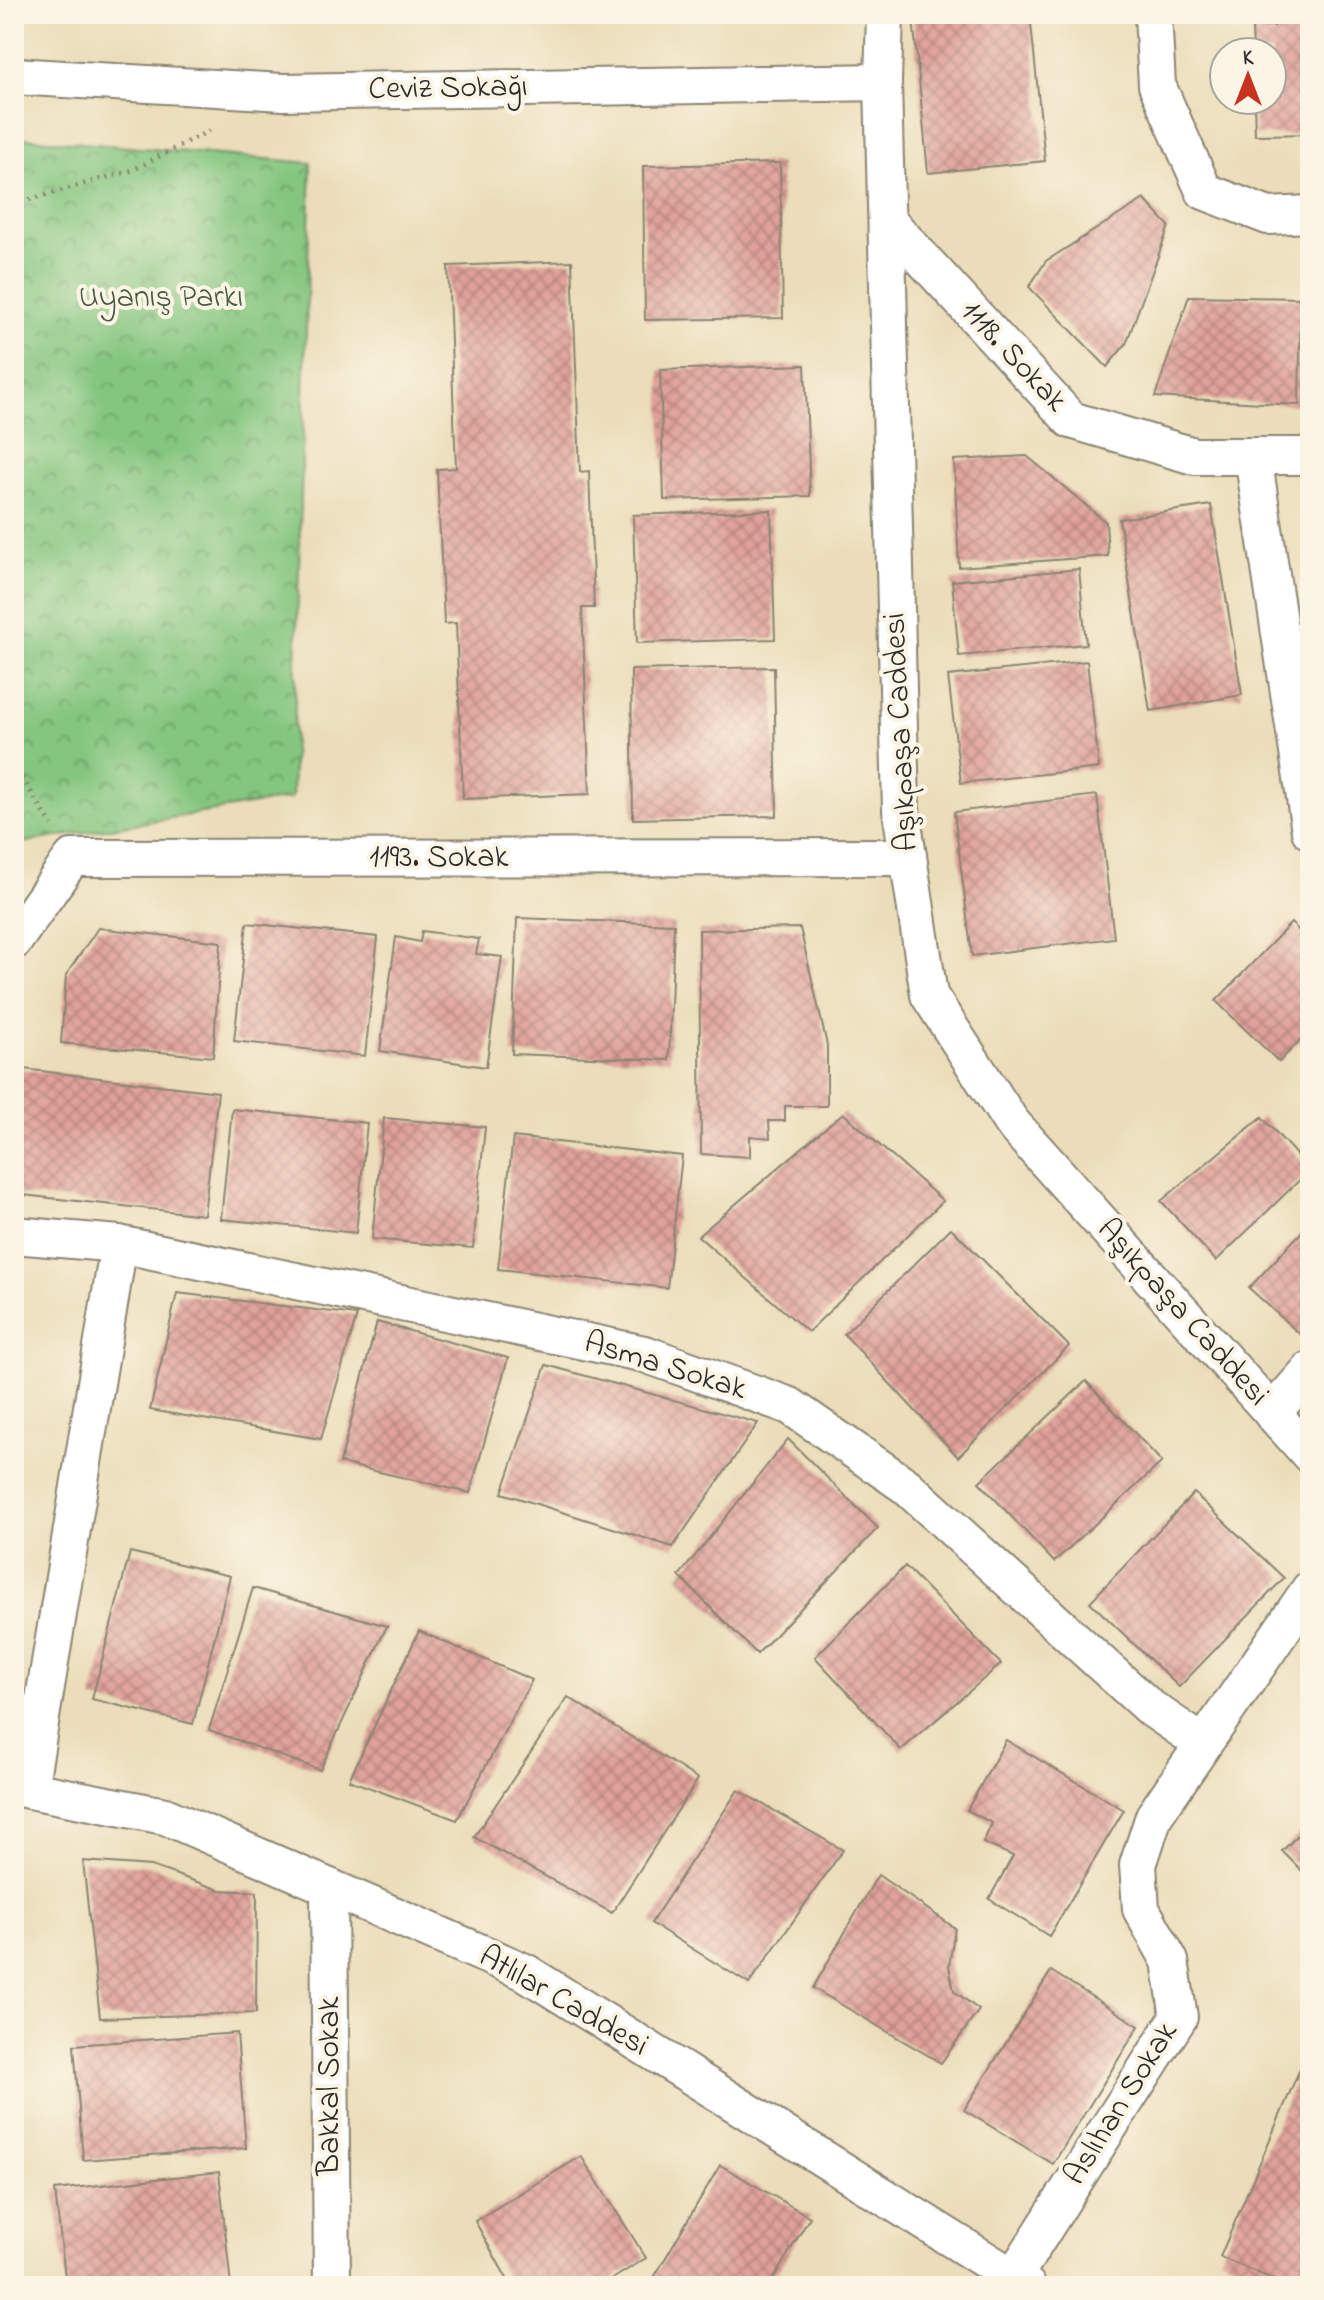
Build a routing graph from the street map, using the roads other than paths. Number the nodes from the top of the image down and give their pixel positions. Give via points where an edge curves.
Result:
1 (885, 14) edge
2 (1153, 14) edge
3 (14, 76) edge
4 (883, 82) junction
5 (1310, 214) edge
6 (887, 220) junction
7 (1253, 456) junction
8 (1310, 456) edge
9 (1310, 831) edge
10 (908, 857) junction
11 (14, 941) edge
12 (14, 1235) edge
13 (119, 1244) junction
14 (1310, 1370) edge
15 (1272, 1413) junction
16 (1310, 1455) edge
17 (1310, 1589) edge
18 (1202, 1743) junction
19 (22, 1789) edge
20 (329, 1887) junction
21 (1020, 2282) edge
22 (332, 2286) edge

1 - 4 street, Aşıkpaşa Caddesi
2 - 5 street via 1157,85 1204,191 1268,216
3 - 4 street, Ceviz Sokağı via 283,92
4 - 6 street, Aşıkpaşa Caddesi
6 - 7 street, 1118. Sokak via 1071,420 1194,456
6 - 10 street, Aşıkpaşa Caddesi via 901,810
7 - 8 street, 1118. Sokak
7 - 9 street
10 - 11 street, 1193. Sokak via 72,858
10 - 15 street, Aşıkpaşa Caddesi via 929,995 1011,1122
12 - 13 street, Asma Sokak
13 - 18 street, Asma Sokak via 645,1354 790,1406 906,1486 1149,1707
13 - 19 street
14 - 15 street
15 - 16 street, Aşıkpaşa Caddesi
17 - 18 street, Aslıhan Sokak
18 - 21 street, Aslıhan Sokak via 1154,1816 1138,1865 1141,1909 1170,1961 1179,2017
19 - 20 street, Atlılar Caddesi via 165,1816
20 - 21 street, Atlılar Caddesi via 525,1972
20 - 22 street, Bakkal Sokak

